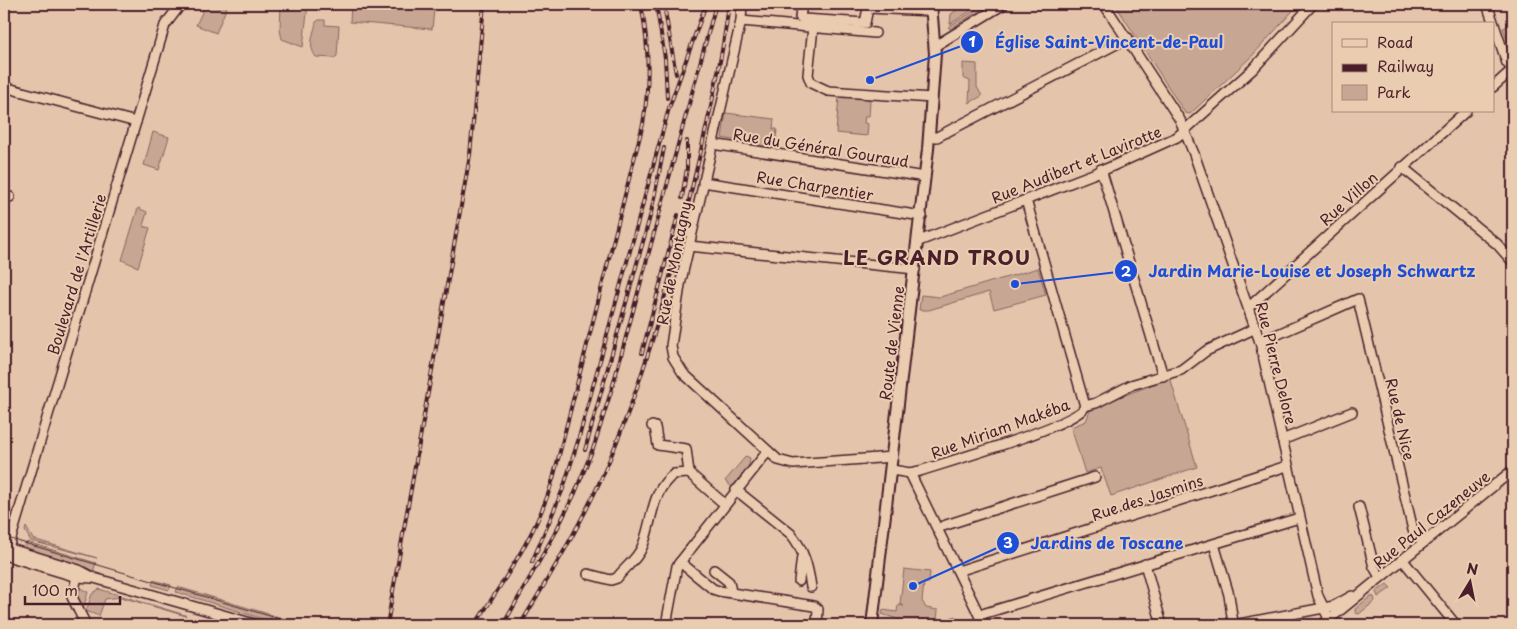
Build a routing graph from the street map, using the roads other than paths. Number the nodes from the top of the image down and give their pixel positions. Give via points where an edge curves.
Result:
1 (181, 4) edge
2 (742, 4) edge
3 (802, 4) edge
4 (1004, 4) edge
5 (1104, 4) edge
6 (1313, 4) edge
7 (1487, 4) edge
8 (870, 6) edge
9 (932, 7) edge
10 (741, 21) junction
11 (1493, 22) edge
12 (1494, 25) edge
13 (813, 27) junction
14 (875, 33) dead end
15 (1128, 38) junction
16 (935, 46) junction
17 (1513, 69) edge
18 (1494, 86) edge
19 (4, 87) edge
20 (932, 98) junction
21 (1465, 112) edge
22 (136, 122) junction
23 (1185, 131) junction
24 (930, 137) junction
25 (712, 144) junction
26 (1402, 167) junction
27 (1101, 170) junction
28 (925, 177) junction
29 (703, 182) junction
30 (1026, 200) junction
31 (922, 216) junction
32 (919, 241) junction
33 (689, 246) junction
34 (1513, 262) edge
35 (915, 269) junction
36 (1249, 307) junction
37 (1256, 328) junction
38 (1260, 342) junction
39 (1162, 376) junction
40 (1085, 406) junction
41 (1352, 412) dead end
42 (652, 426) dead end
43 (1282, 440) junction
44 (768, 451) junction
45 (893, 457) junction
46 (1287, 466) junction
47 (892, 470) junction
48 (1513, 470) edge
49 (688, 473) junction
50 (910, 473) junction
51 (1095, 477) dead end
52 (736, 490) junction
53 (721, 502) dead end
54 (1359, 507) dead end
55 (1299, 518) junction
56 (942, 526) dead end
57 (1424, 542) junction
58 (1214, 544) junction
59 (6, 551) edge
60 (803, 553) junction
61 (1402, 559) junction
62 (680, 562) junction
63 (1145, 564) junction
64 (714, 570) dead end
65 (958, 571) junction
66 (588, 574) dead end
67 (77, 577) junction
68 (1380, 577) junction
69 (94, 578) junction
70 (799, 581) dead end
71 (811, 587) dead end
72 (1366, 589) junction
73 (733, 592) junction
74 (1322, 608) junction
75 (979, 615) junction
76 (1233, 624) edge
77 (1328, 624) edge
78 (86, 625) edge
79 (253, 625) edge
80 (666, 625) edge
81 (817, 625) edge
82 (872, 625) edge
83 (984, 625) edge
84 (1162, 625) edge
85 (1317, 625) edge
86 (1456, 625) edge

1 - 22 street, Boulevard de l'Artillerie via 165,25
2 - 10 street, Rue de Montagny
3 - 8 street via 800,17 803,19 856,23 865,23
4 - 16 street
5 - 15 street, Rue Pierre Delore
6 - 23 street, Rue Audibert et Lavirotte via 1254,69
7 - 11 street
8 - 9 street
9 - 16 main road, Route de Vienne
10 - 13 street
10 - 25 street, Rue de Montagny
12 - 17 street via 1507,63
13 - 14 street
13 - 20 street via 808,75 812,83 828,90
15 - 23 street, Rue Pierre Delore
15 - 24 street via 937,138
16 - 20 main road, Route de Vienne
17 - 18 street
19 - 22 street
20 - 24 main road, Route de Vienne
21 - 26 street, Rue Villon
22 - 59 street, Boulevard de l'Artillerie
23 - 27 street, Rue Audibert et Lavirotte
23 - 36 street, Rue Pierre Delore
24 - 28 main road, Route de Vienne
25 - 28 street, Rue du Général Gouraud
25 - 29 street, Rue de Montagny
26 - 34 street via 1497,244
26 - 36 street, Rue Villon
27 - 30 street, Rue Audibert et Lavirotte
27 - 39 street
28 - 31 main road, Route de Vienne
29 - 31 street, Rue Charpentier
29 - 33 street, Rue de Montagny
30 - 32 street, Rue Audibert et Lavirotte
30 - 40 street
31 - 32 main road, Route de Vienne
32 - 35 main road, Route de Vienne
33 - 35 street
33 - 44 street, Rue de Montagny via 672,337 673,357 683,373
35 - 45 main road, Route de Vienne
36 - 37 street, Rue Pierre Delore
37 - 38 street, Rue Pierre Delore
37 - 39 street, Rue Miriam Makéba via 1206,351 1181,370
38 - 43 street, Rue Pierre Delore
38 - 57 street, Rue de Nice via 1358,299 1413,530
39 - 40 street, Rue Miriam Makéba via 1131,385
40 - 50 street, Rue Miriam Makéba via 1080,414 1063,423
41 - 43 street
42 - 49 street via 657,431 658,444 686,449
43 - 46 street, Rue Pierre Delore
44 - 45 street, Rue de Montagny via 778,460 793,464
44 - 52 street
45 - 47 main road, Route de Vienne
46 - 55 street, Rue Pierre Delore
46 - 65 street, Rue des Jasmins
47 - 50 street
47 - 82 main road, Route de Vienne
48 - 57 street, Rue Paul Cazeneuve
49 - 53 street
49 - 66 street via 674,474 660,488 643,546 632,563 611,580
50 - 65 street
51 - 56 street
52 - 60 street via 791,534
52 - 62 street
54 - 68 street via 1374,567
55 - 58 street
55 - 74 street, Rue Pierre Delore
57 - 61 street, Rue Paul Cazeneuve
58 - 63 street
58 - 76 street via 1229,594
59 - 67 street
59 - 69 street via 79,570
60 - 70 street
60 - 71 street
61 - 68 street, Rue Paul Cazeneuve
61 - 86 street
62 - 73 street via 713,588
62 - 80 street via 674,577
63 - 75 street
63 - 84 street
64 - 73 street via 729,582
65 - 75 street
67 - 69 street
67 - 78 street via 72,597
68 - 72 street, Rue Paul Cazeneuve
69 - 79 street
72 - 74 street, Rue Paul Cazeneuve via 1334,606
72 - 77 street, Rue Paul Cazeneuve
73 - 81 street via 814,606 818,609
74 - 76 street, Rue Paul Cazeneuve
74 - 77 street
74 - 85 street
75 - 83 street

